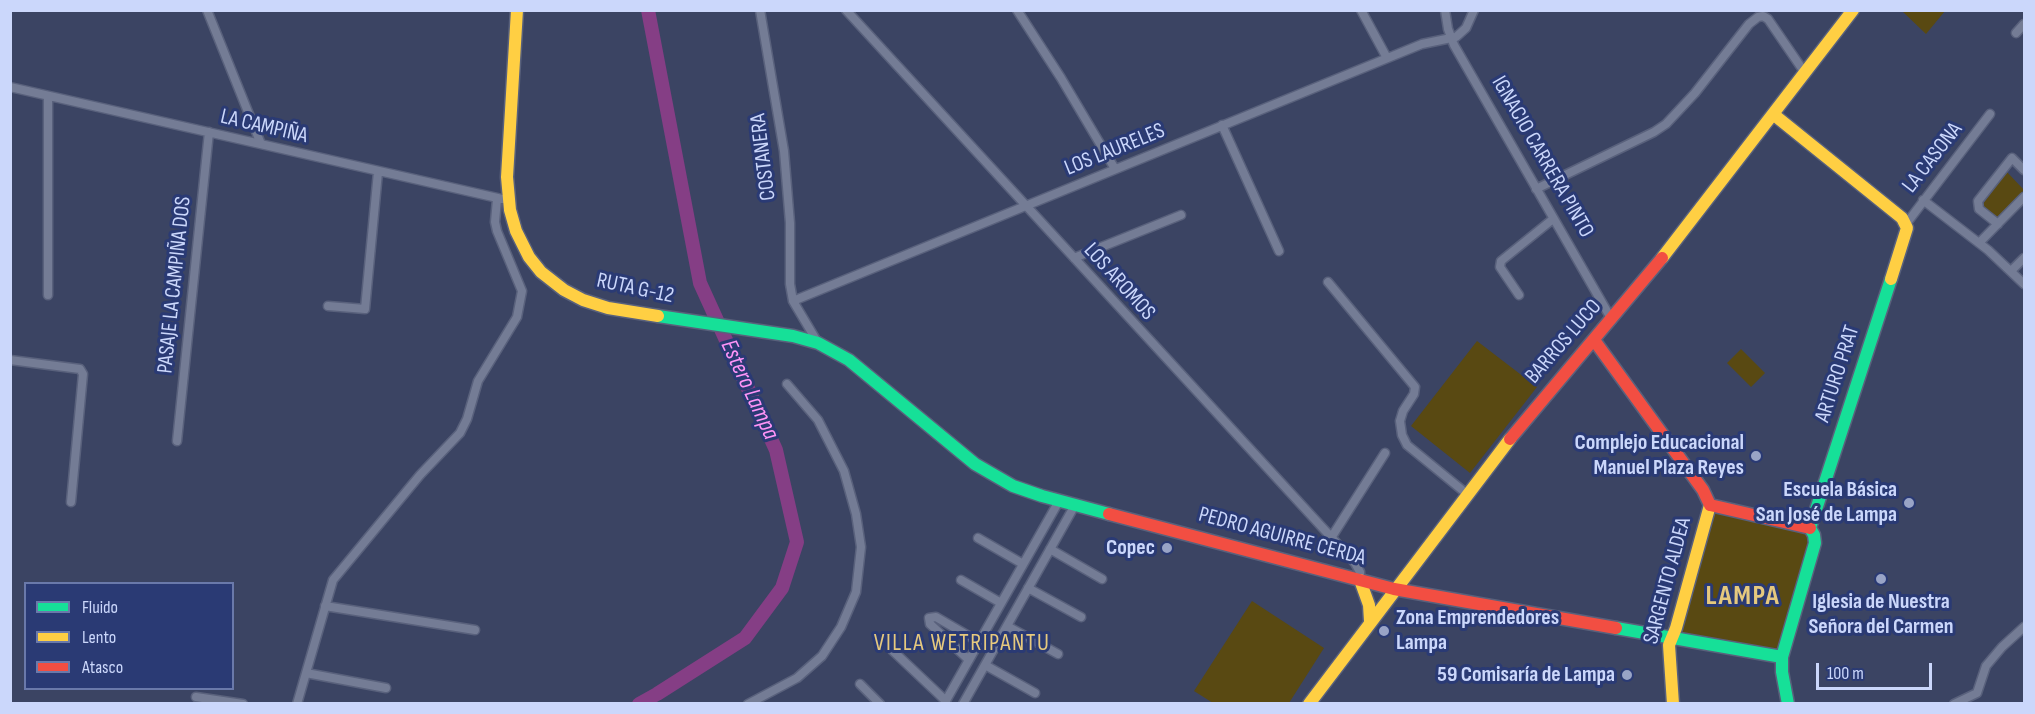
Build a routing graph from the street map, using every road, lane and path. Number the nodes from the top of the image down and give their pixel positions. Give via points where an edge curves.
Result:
1 (207, 10) edge
2 (517, 10) edge
3 (760, 10) edge
4 (846, 10) edge
5 (1017, 10) edge
6 (1361, 10) edge
7 (1445, 10) edge
8 (1474, 10) edge
9 (1853, 10) edge
10 (2025, 24) edge
11 (2016, 33) dead end
12 (1452, 39) junction
13 (1387, 58) junction
14 (1805, 73) junction
15 (11, 85) edge
16 (48, 96) junction
17 (1773, 114) junction
18 (1990, 114) dead end
19 (1224, 129) junction
20 (209, 132) junction
21 (261, 144) junction
22 (1115, 169) junction
23 (2025, 170) edge
24 (378, 172) junction
25 (1536, 189) junction
26 (2025, 197) edge
27 (503, 199) junction
28 (1923, 200) junction
29 (1026, 206) junction
30 (1181, 215) dead end
31 (1553, 219) junction
32 (1998, 224) junction
33 (1906, 225) junction
34 (1979, 243) junction
35 (1279, 251) dead end
36 (1074, 258) junction
37 (2025, 258) edge
38 (2011, 271) junction
39 (1328, 282) dead end
40 (2025, 284) edge
41 (48, 295) dead end
42 (1519, 295) dead end
43 (793, 301) junction
44 (328, 306) dead end
45 (1612, 320) junction
46 (1594, 340) junction
47 (818, 343) junction
48 (10, 360) edge
49 (787, 384) dead end
50 (177, 441) dead end
51 (1385, 453) dead end
52 (1467, 494) junction
53 (1059, 501) junction
54 (71, 502) dead end
55 (1075, 505) junction
56 (1710, 505) junction
57 (1810, 528) junction
58 (1040, 534) junction
59 (978, 538) dead end
60 (1331, 538) junction
61 (1052, 545) junction
62 (1023, 564) junction
63 (1102, 579) dead end
64 (1360, 579) junction
65 (961, 580) dead end
66 (1028, 588) junction
67 (1394, 588) junction
68 (1001, 603) junction
69 (325, 606) junction
70 (1081, 617) dead end
71 (1370, 621) junction
72 (1007, 626) junction
73 (2025, 627) edge
74 (475, 630) dead end
75 (1671, 638) junction
76 (979, 642) junction
77 (892, 650) dead end
78 (1058, 654) dead end
79 (1782, 657) junction
80 (969, 660) junction
81 (985, 665) junction
82 (306, 674) junction
83 (860, 684) dead end
84 (954, 686) junction
85 (386, 688) dead end
86 (1035, 693) dead end
87 (968, 694) junction
88 (196, 696) dead end
89 (946, 701) edge
90 (243, 703) edge
91 (297, 704) edge
92 (748, 704) edge
93 (880, 704) edge
94 (963, 704) edge
95 (1309, 704) edge
96 (1673, 704) edge
97 (1788, 704) edge
98 (1954, 704) edge

1 - 21 street
2 - 27 main road, RUTA G-12
3 - 43 street, COSTANERA via 784,151
4 - 29 street, LOS AROMOS
5 - 22 street
6 - 13 street
7 - 12 street, IGNACIO CARRERA PINTO
8 - 12 street via 1463,32
9 - 14 main road, BARROS LUCO
10 - 11 street
12 - 13 street, LOS LAURELES via 1430,41
12 - 25 street, IGNACIO CARRERA PINTO
13 - 19 street, LOS LAURELES
14 - 17 main road, BARROS LUCO
14 - 25 street via 1768,19 1758,16 1666,124
15 - 16 street, LA CAMPIÑA
16 - 20 street, LA CAMPIÑA
16 - 41 street
17 - 33 main road
17 - 45 main road, BARROS LUCO
18 - 28 street, LA CASONA
19 - 22 street, LOS LAURELES
19 - 35 street
20 - 21 street, LA CAMPIÑA
20 - 50 street, PASAJE LA CAMPIÑA DOS
21 - 24 street, LA CAMPIÑA
22 - 29 street, LOS LAURELES
23 - 32 street via 2012,158 1977,203
24 - 27 street, LA CAMPIÑA
24 - 44 street via 365,309
25 - 31 street, IGNACIO CARRERA PINTO
26 - 32 street
27 - 47 main road, RUTA G-12 via 534,264 573,295 593,304 649,315
27 - 69 street via 495,222 522,291 518,317 478,381 460,433 333,580
28 - 33 street, LA CASONA
28 - 34 street
29 - 36 street, LOS AROMOS
29 - 43 street, LOS LAURELES
30 - 36 street
31 - 42 street via 1500,263
31 - 45 street, IGNACIO CARRERA PINTO
32 - 34 street
33 - 57 main road, ARTURO PRAT
34 - 38 street
36 - 60 street, LOS AROMOS
37 - 38 street
38 - 40 street
39 - 52 street via 1415,387 1400,422 1407,445
43 - 47 street
45 - 46 main road, BARROS LUCO
46 - 52 main road, BARROS LUCO via 1530,412
46 - 56 main road
47 - 53 main road, PEDRO AGUIRRE CERDA via 849,360 985,471 1020,489
48 - 54 street via 80,369 83,374
49 - 92 street via 818,420 844,471 861,547 856,592 841,627 822,656 797,678
51 - 60 street
52 - 67 main road, BARROS LUCO
53 - 55 main road, PEDRO AGUIRRE CERDA
53 - 58 street
55 - 61 street
55 - 64 main road, PEDRO AGUIRRE CERDA
56 - 57 main road
56 - 75 main road, SARGENTO ALDEA
57 - 79 main road, ARTURO PRAT via 1815,543
58 - 61 street
58 - 62 street
59 - 62 street
60 - 64 street, LOS AROMOS via 1357,566
61 - 63 street
61 - 66 street
62 - 68 street
64 - 67 main road, PEDRO AGUIRRE CERDA
64 - 71 main road
65 - 68 street
66 - 70 street
66 - 72 street
67 - 71 main road, BARROS LUCO
67 - 75 main road, PEDRO AGUIRRE CERDA
68 - 76 street
69 - 74 street
69 - 82 street
71 - 95 main road, BARROS LUCO
72 - 78 street
72 - 81 street
73 - 98 street via 1986,666 1977,693
75 - 79 main road, PEDRO AGUIRRE CERDA
75 - 96 main road, SARGENTO ALDEA via 1668,649
76 - 80 street
76 - 80 street via 936,617 929,618 930,624
77 - 89 street
79 - 97 main road, ARTURO PRAT
80 - 84 street
81 - 86 street
81 - 87 street
82 - 85 street
82 - 91 street
83 - 93 street
84 - 87 street via 960,693
84 - 89 street
87 - 94 street
88 - 90 street
89 - 94 street via 955,699

